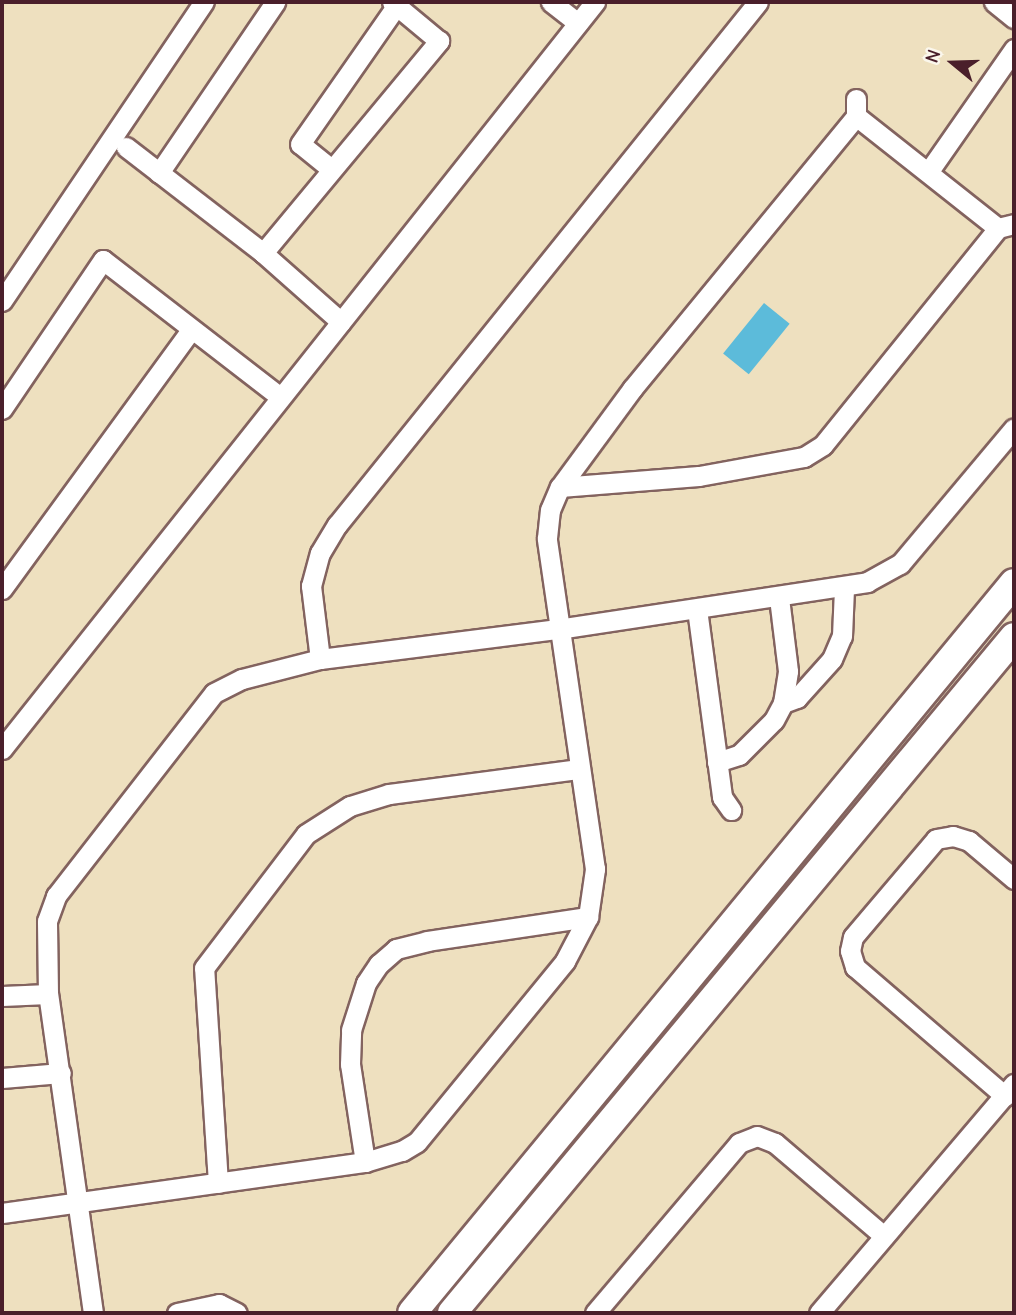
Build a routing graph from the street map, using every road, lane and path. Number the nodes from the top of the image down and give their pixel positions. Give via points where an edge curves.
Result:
1 (204, 2) edge
2 (275, 2) edge
3 (551, 2) edge
4 (594, 2) edge
5 (758, 2) edge
6 (994, 2) edge
7 (395, 4) edge
8 (1014, 18) edge
9 (578, 23) junction
10 (1014, 49) edge
11 (126, 147) dead end
12 (330, 168) junction
13 (929, 171) junction
14 (159, 173) junction
15 (1006, 226) edge
16 (263, 253) junction
17 (2, 301) edge
18 (341, 322) junction
19 (190, 331) junction
20 (280, 397) junction
21 (2, 409) edge
22 (1014, 428) edge
23 (560, 487) junction
24 (1014, 583) edge
25 (2, 589) edge
26 (844, 589) junction
27 (779, 598) junction
28 (696, 609) junction
29 (558, 629) junction
30 (1014, 638) edge
31 (320, 659) junction
32 (783, 703) junction
33 (2, 749) edge
34 (717, 762) junction
35 (579, 769) junction
36 (731, 810) dead end
37 (1014, 879) edge
38 (588, 917) junction
39 (48, 994) junction
40 (2, 996) edge
41 (61, 1073) junction
42 (2, 1078) edge
43 (1010, 1090) edge
44 (365, 1162) junction
45 (218, 1183) junction
46 (75, 1202) junction
47 (2, 1213) edge
48 (884, 1236) junction
49 (93, 1313) edge
50 (177, 1313) edge
51 (237, 1313) edge
52 (412, 1313) edge
53 (452, 1313) edge
54 (595, 1313) edge
55 (819, 1313) edge

1 - 17 street
2 - 14 street
3 - 9 street
4 - 9 street
5 - 31 street via 338,525 320,553 311,586
6 - 8 street
7 - 12 street via 300,144
7 - 12 street via 439,41
9 - 18 street
10 - 13 street
11 - 14 street
12 - 16 street
13 - 15 street
13 - 23 street via 856,108 632,389
14 - 16 street
15 - 23 street via 822,445 804,457 699,476
16 - 18 street
18 - 20 street
19 - 20 street
19 - 21 street via 103,260
19 - 25 street
20 - 33 street
22 - 26 street via 900,564 883,576
23 - 29 street via 550,510 547,538
24 - 52 street
26 - 27 street
26 - 32 street via 842,636 832,659 797,698
27 - 28 street
27 - 32 street via 788,671
28 - 29 street
28 - 34 street
29 - 31 street
29 - 35 street
30 - 53 street
31 - 39 street via 242,679 214,693 56,896 45,942
32 - 34 street via 774,720 739,755
34 - 36 street via 722,797
35 - 38 street via 595,869
35 - 45 street via 388,794 349,806 306,834 204,968
37 - 43 street via 969,841 953,836 936,839 853,937 850,951 855,967
38 - 44 street via 565,961 417,1142
38 - 44 street via 427,941 396,949 379,964 366,982 351,1030 351,1064
39 - 40 street
39 - 41 street
41 - 42 street
41 - 46 street
43 - 48 street
44 - 45 street
45 - 46 street
46 - 47 street
46 - 49 street
48 - 54 street via 775,1143 758,1136 739,1143
48 - 55 street
50 - 51 street via 219,1304

